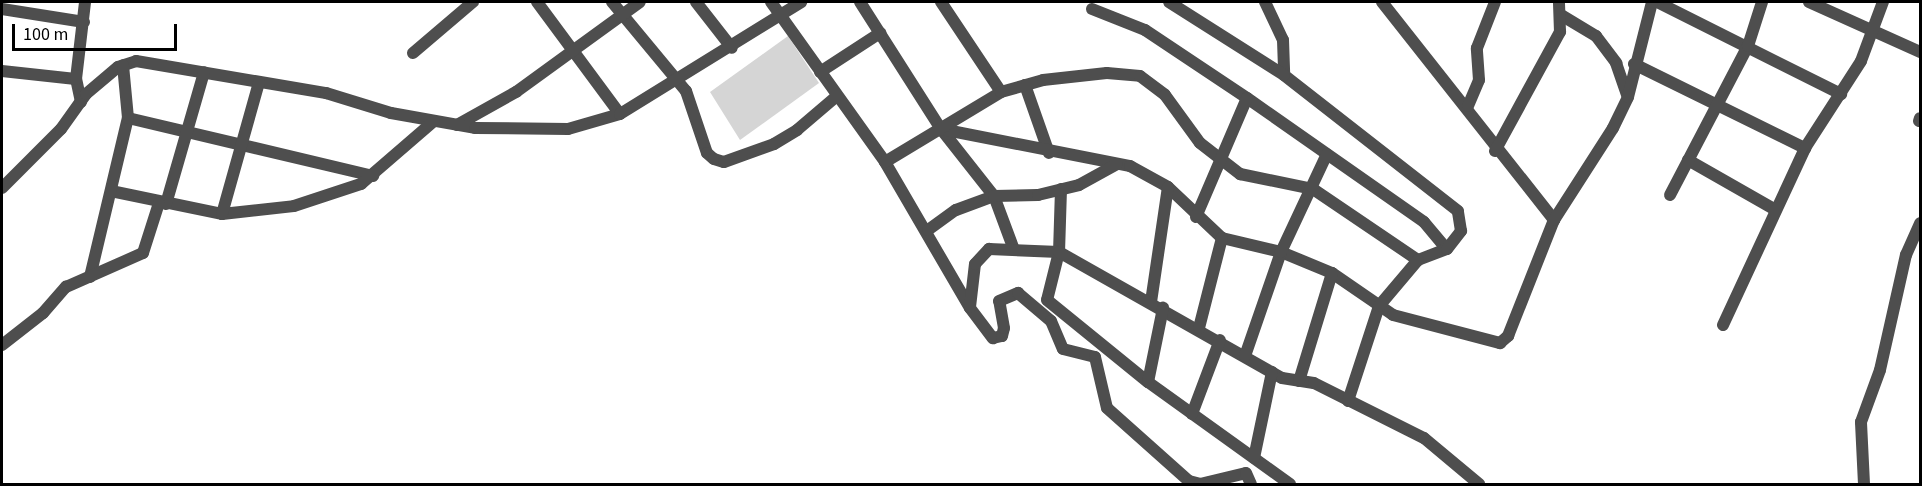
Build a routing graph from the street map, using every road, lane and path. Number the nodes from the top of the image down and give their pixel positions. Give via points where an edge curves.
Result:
1 (85, 2) edge
2 (473, 2) edge
3 (537, 2) edge
4 (612, 2) edge
5 (640, 2) edge
6 (696, 2) edge
7 (771, 2) edge
8 (801, 2) edge
9 (860, 2) edge
10 (941, 2) edge
11 (1169, 2) edge
12 (1265, 2) edge
13 (1495, 2) edge
14 (1559, 2) edge
15 (1652, 2) edge
16 (1657, 2) edge
17 (1762, 2) edge
18 (1809, 2) edge
19 (1882, 2) edge
20 (1386, 4) edge
21 (2, 9) edge
22 (1092, 9) dead end
23 (620, 15) junction
24 (781, 15) junction
25 (1561, 15) junction
26 (84, 22) junction
27 (1871, 31) junction
28 (880, 33) junction
29 (1748, 46) junction
30 (732, 48) junction
31 (570, 50) junction
32 (1920, 52) edge
33 (413, 53) dead end
34 (1634, 64) junction
35 (123, 65) junction
36 (2, 71) edge
37 (204, 72) junction
38 (820, 72) junction
39 (1284, 75) junction
40 (76, 79) junction
41 (678, 80) junction
42 (259, 82) junction
43 (1025, 85) junction
44 (1000, 92) junction
45 (1841, 94) junction
46 (837, 96) junction
47 (1628, 97) junction
48 (1247, 98) junction
49 (81, 102) junction
50 (1719, 103) junction
51 (1468, 106) junction
52 (620, 114) junction
53 (128, 118) junction
54 (434, 121) junction
55 (457, 125) junction
56 (941, 129) junction
57 (183, 133) junction
58 (239, 145) junction
59 (1805, 148) junction
60 (1496, 151) junction
61 (1049, 153) junction
62 (1327, 154) junction
63 (1688, 160) junction
64 (885, 162) junction
65 (1220, 162) junction
66 (1117, 164) junction
67 (373, 176) junction
68 (1168, 187) junction
69 (2, 188) edge
70 (1061, 189) junction
71 (1313, 189) junction
72 (111, 191) junction
73 (1670, 195) dead end
74 (994, 196) junction
75 (163, 203) junction
76 (1774, 209) junction
77 (222, 214) junction
78 (1196, 216) junction
79 (1554, 220) junction
80 (1920, 223) edge
81 (928, 230) junction
82 (1222, 238) junction
83 (1012, 247) junction
84 (1447, 249) junction
85 (1059, 252) junction
86 (1281, 252) junction
87 (1418, 260) junction
88 (1332, 273) junction
89 (90, 277) junction
90 (1151, 302) junction
91 (1379, 306) junction
92 (970, 308) junction
93 (1163, 308) junction
94 (1723, 325) dead end
95 (1199, 328) junction
96 (1220, 340) junction
97 (2, 345) edge
98 (1245, 356) junction
99 (1272, 372) junction
100 (1299, 381) junction
101 (1148, 382) junction
102 (1348, 400) junction
103 (1192, 414) junction
104 (1254, 458) junction
105 (1251, 484) edge
106 (1290, 484) edge
107 (1479, 484) edge
108 (1864, 484) edge

1 - 26 street
2 - 33 street
3 - 31 street
4 - 23 street
5 - 23 street
6 - 30 street
7 - 24 street
8 - 24 street
9 - 28 street
10 - 44 street
11 - 39 street
12 - 39 street via 1283,40
13 - 51 street via 1477,48 1479,80
14 - 25 street
15 - 34 street
16 - 29 street
17 - 29 street
18 - 27 street
19 - 27 street
20 - 51 street
21 - 26 street
22 - 48 street via 1145,30
23 - 31 street
23 - 41 street
24 - 30 street
24 - 38 street
25 - 47 street via 1596,36 1616,63
25 - 60 street via 1560,32
26 - 40 street
27 - 32 street
27 - 45 street via 1861,61
28 - 38 street
28 - 56 street
29 - 45 street
29 - 50 street
30 - 41 street
31 - 52 street
31 - 55 street via 516,92
34 - 47 street
34 - 50 street
35 - 37 street via 136,61
35 - 49 street
35 - 53 street
36 - 40 street
37 - 42 street
37 - 57 street
38 - 46 street
39 - 84 street via 1458,211 1461,231
40 - 49 street
41 - 46 street via 686,91 707,153 724,162 797,130
41 - 52 street
42 - 54 street via 326,93
42 - 58 street
43 - 44 street
43 - 61 street
43 - 65 street via 1107,73 1140,76 1165,95
44 - 56 street
45 - 59 street
46 - 64 street
47 - 79 street via 1614,128
48 - 62 street
48 - 65 street
49 - 69 street
50 - 59 street
50 - 63 street
51 - 60 street
52 - 55 street via 568,129
53 - 57 street
53 - 72 street
54 - 55 street
54 - 67 street
56 - 61 street
56 - 64 street
56 - 74 street
57 - 58 street
57 - 75 street
58 - 67 street
58 - 77 street
59 - 76 street
60 - 79 street
61 - 66 street
62 - 71 street
62 - 84 street via 1424,222
63 - 73 street
63 - 76 street
64 - 81 street
65 - 71 street via 1240,174
65 - 78 street
66 - 68 street via 1130,166
66 - 70 street
67 - 77 street via 333,197
68 - 78 street
68 - 90 street
70 - 74 street
70 - 85 street
71 - 86 street
71 - 87 street
72 - 75 street
72 - 89 street
74 - 81 street via 956,210
74 - 83 street
75 - 77 street
75 - 89 street via 143,253
76 - 94 street via 1758,257
78 - 82 street
79 - 91 street via 1508,336 1500,343 1393,315
80 - 108 street via 1906,255 1880,370 1861,422
81 - 92 street
82 - 86 street
82 - 95 street
83 - 85 street
83 - 92 street via 997,246 981,254 971,282
84 - 87 street
85 - 90 street
85 - 101 street via 1047,300
86 - 88 street
86 - 98 street
87 - 91 street
88 - 91 street
88 - 100 street
89 - 97 street via 66,287 43,313
90 - 93 street
91 - 102 street
92 - 105 street via 998,338 1004,328 999,302 1018,292 1051,321 1063,349 1095,357 1107,408 1189,481 1200,484 1246,472
93 - 95 street
93 - 101 street
95 - 96 street
96 - 98 street
96 - 103 street
98 - 99 street
99 - 100 street
99 - 104 street
100 - 102 street
101 - 103 street
102 - 107 street via 1424,438
103 - 104 street
104 - 106 street

